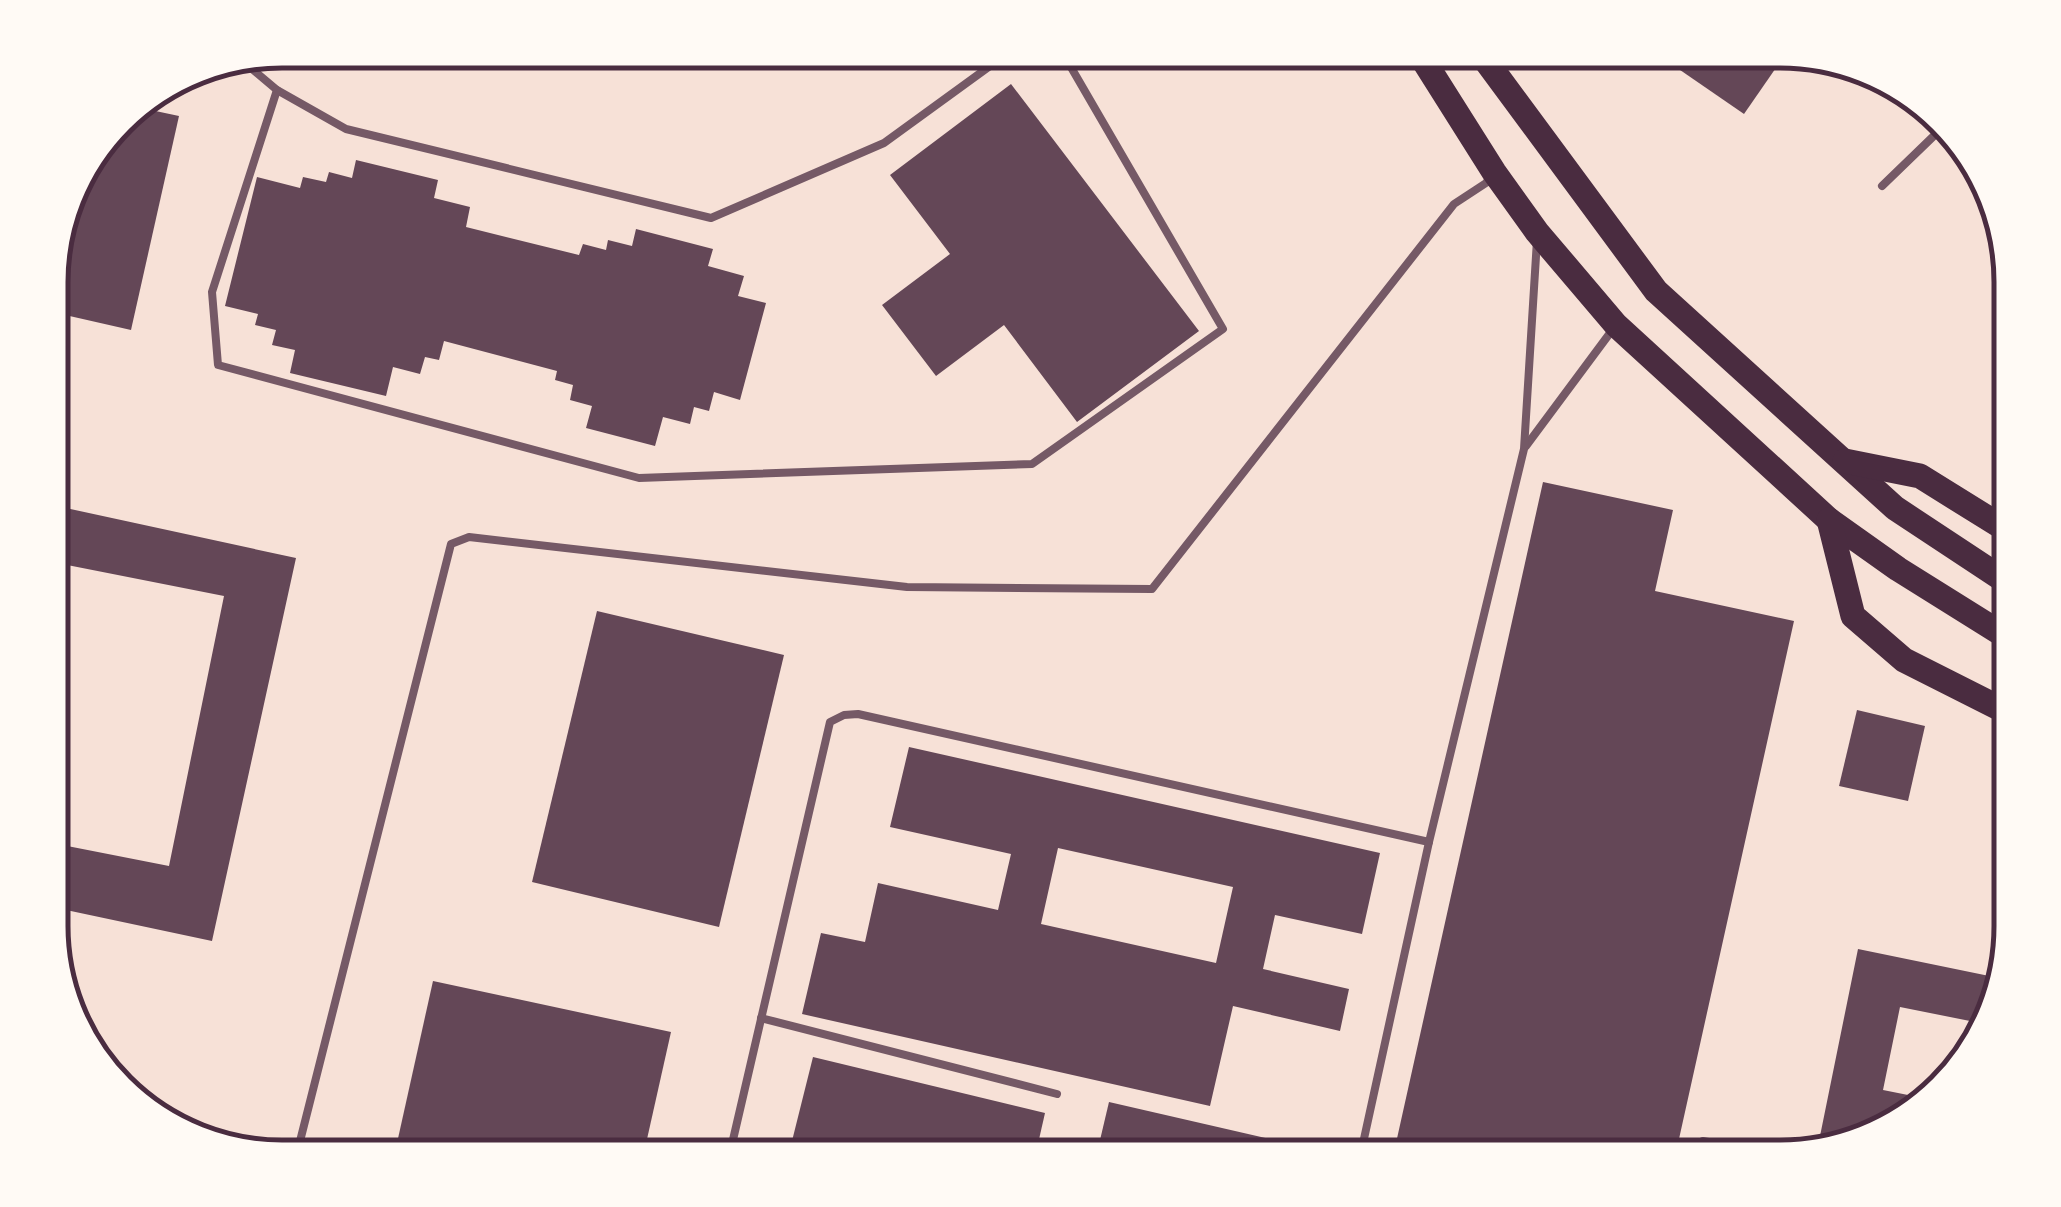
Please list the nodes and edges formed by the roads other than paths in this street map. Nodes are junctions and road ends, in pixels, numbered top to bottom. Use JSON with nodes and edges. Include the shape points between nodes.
{"nodes":[{"id":1,"x":987,"y":68,"type":"edge"},
{"id":2,"x":1071,"y":68,"type":"edge"},
{"id":3,"x":1428,"y":68,"type":"edge"},
{"id":4,"x":1491,"y":68,"type":"edge"},
{"id":5,"x":254,"y":70,"type":"edge"},
{"id":6,"x":276,"y":90,"type":"junction"},
{"id":7,"x":1935,"y":135,"type":"edge"},
{"id":8,"x":1494,"y":172,"type":"junction"},
{"id":9,"x":1882,"y":186,"type":"dead end"},
{"id":10,"x":1537,"y":232,"type":"junction"},
{"id":11,"x":1616,"y":325,"type":"junction"},
{"id":12,"x":1524,"y":450,"type":"junction"},
{"id":13,"x":1840,"y":460,"type":"junction"},
{"id":14,"x":1830,"y":520,"type":"junction"},
{"id":15,"x":1993,"y":521,"type":"edge"},
{"id":16,"x":1993,"y":573,"type":"edge"},
{"id":17,"x":1993,"y":628,"type":"edge"},
{"id":18,"x":1993,"y":705,"type":"edge"},
{"id":19,"x":1429,"y":842,"type":"junction"},
{"id":20,"x":761,"y":1018,"type":"junction"},
{"id":21,"x":1057,"y":1094,"type":"dead end"},
{"id":22,"x":1364,"y":1139,"type":"edge"},
{"id":23,"x":300,"y":1140,"type":"edge"},
{"id":24,"x":733,"y":1140,"type":"edge"}],
"edges":[{"from":1,"to":6,"type":"lane","via":[[884,143],[711,218],[346,129]]},
{"from":2,"to":6,"type":"lane","via":[[1223,329],[1032,464],[639,478],[218,365],[212,292]]},
{"from":3,"to":8,"type":"main road"},
{"from":4,"to":13,"type":"main road","via":[[1656,291]]},
{"from":5,"to":6,"type":"lane"},
{"from":7,"to":9,"type":"lane"},
{"from":8,"to":10,"type":"main road"},
{"from":8,"to":23,"type":"lane","via":[[1454,204],[1152,589],[907,586],[469,536],[452,544]]},
{"from":10,"to":11,"type":"main road"},
{"from":10,"to":12,"type":"lane"},
{"from":11,"to":12,"type":"lane"},
{"from":11,"to":14,"type":"main road"},
{"from":12,"to":19,"type":"lane"},
{"from":13,"to":15,"type":"main road","via":[[1920,476]]},
{"from":13,"to":16,"type":"main road","via":[[1895,508]]},
{"from":14,"to":17,"type":"main road"},
{"from":14,"to":18,"type":"main road","via":[[1852,616],[1904,660]]},
{"from":19,"to":20,"type":"lane","via":[[844,715],[830,722]]},
{"from":19,"to":22,"type":"lane"},
{"from":20,"to":21,"type":"lane"},
{"from":20,"to":24,"type":"lane"}]}
